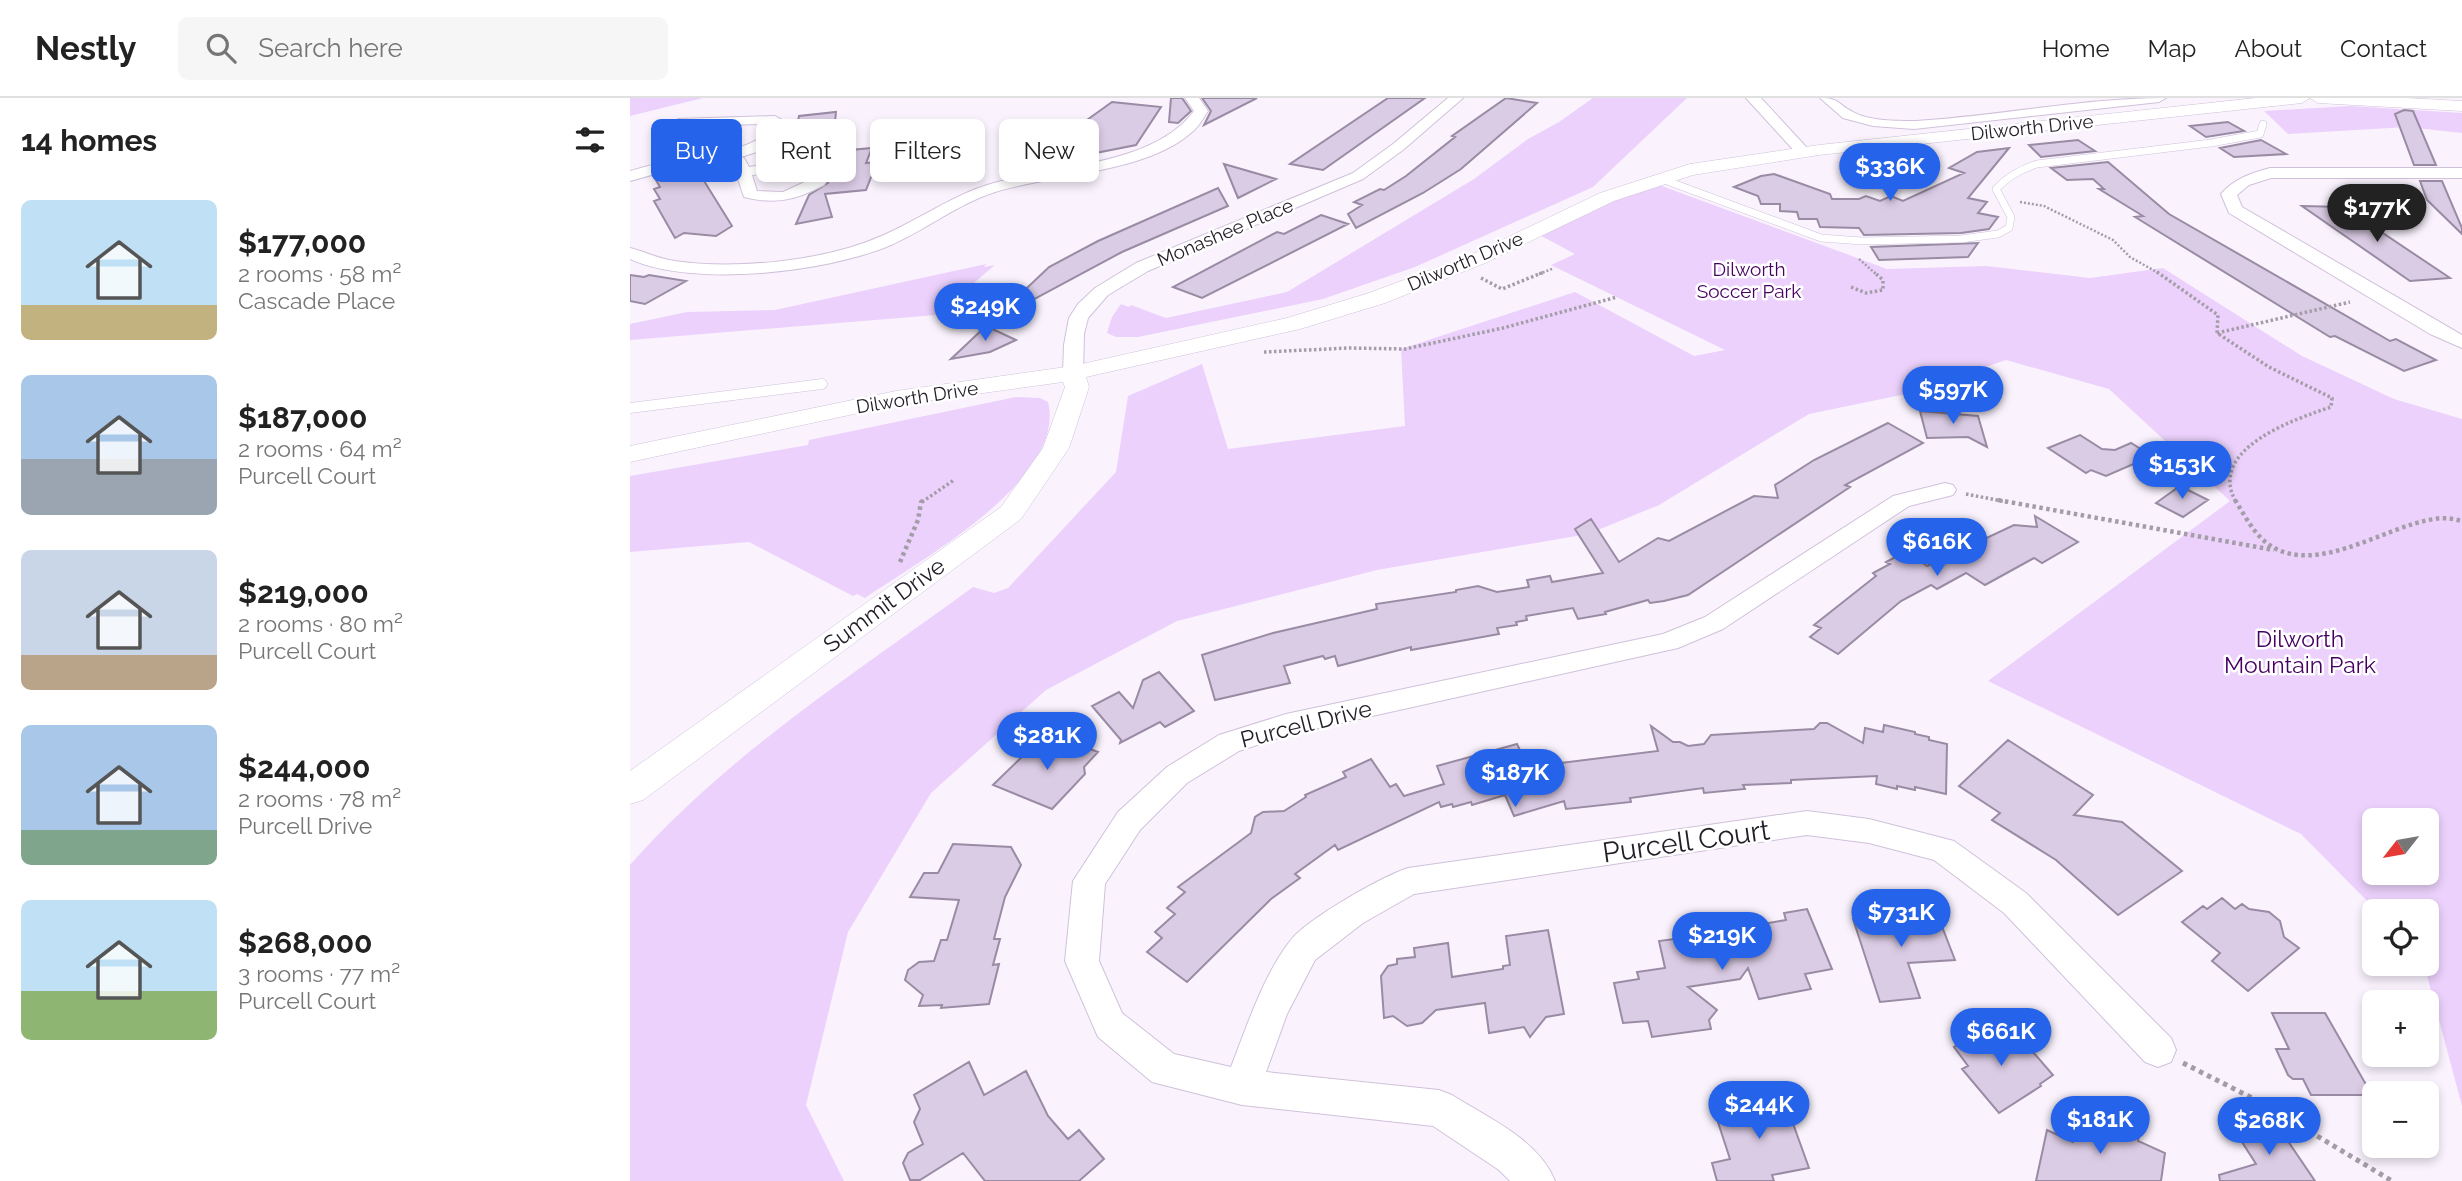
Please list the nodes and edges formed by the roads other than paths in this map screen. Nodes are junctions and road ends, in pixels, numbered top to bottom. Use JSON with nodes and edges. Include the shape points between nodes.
{"nodes":[{"id":1,"x":1192,"y":98,"type":"edge"},
{"id":2,"x":1456,"y":98,"type":"edge"},
{"id":3,"x":1753,"y":98,"type":"edge"},
{"id":4,"x":1826,"y":98,"type":"edge"},
{"id":5,"x":2159,"y":98,"type":"edge"},
{"id":6,"x":2302,"y":98,"type":"edge"},
{"id":7,"x":2318,"y":98,"type":"edge"},
{"id":8,"x":2462,"y":106,"type":"edge"},
{"id":9,"x":742,"y":121,"type":"edge"},
{"id":10,"x":2263,"y":124,"type":"dead end"},
{"id":11,"x":742,"y":152,"type":"edge"},
{"id":12,"x":1803,"y":152,"type":"junction"},
{"id":13,"x":651,"y":170,"type":"edge"},
{"id":14,"x":2462,"y":173,"type":"edge"},
{"id":15,"x":630,"y":176,"type":"edge"},
{"id":16,"x":1659,"y":178,"type":"junction"},
{"id":17,"x":630,"y":253,"type":"edge"},
{"id":18,"x":2462,"y":342,"type":"edge"},
{"id":19,"x":1073,"y":373,"type":"junction"},
{"id":20,"x":822,"y":384,"type":"dead end"},
{"id":21,"x":630,"y":408,"type":"edge"},
{"id":22,"x":630,"y":454,"type":"edge"},
{"id":23,"x":1945,"y":490,"type":"road end"},
{"id":24,"x":630,"y":790,"type":"edge"},
{"id":25,"x":2158,"y":1051,"type":"road end"},
{"id":26,"x":1242,"y":1087,"type":"junction"},
{"id":27,"x":1535,"y":1181,"type":"edge"}],
"edges":[{"from":1,"to":17,"type":"street","via":[[1201,111],[1197,124],[1181,137],[1113,161],[990,188],[872,247],[837,257],[724,269],[678,267]]},
{"from":2,"to":19,"type":"street","name":"Monashee Place","via":[[1358,176],[1142,267],[1110,286],[1084,308],[1075,327]]},
{"from":3,"to":12,"type":"street"},
{"from":4,"to":5,"type":"street","via":[[1848,115],[1914,125]]},
{"from":6,"to":12,"type":"street","name":"Dilworth Drive"},
{"from":7,"to":8,"type":"street"},
{"from":9,"to":11,"type":"street","via":[[775,120],[772,136]]},
{"from":10,"to":16,"type":"lane","via":[[2260,134],[2211,143],[2029,166],[1996,189],[2011,217],[2009,229],[1961,239],[1821,238]]},
{"from":12,"to":16,"type":"street","name":"Dilworth Drive"},
{"from":13,"to":15,"type":"street"},
{"from":14,"to":18,"type":"street","via":[[2270,173],[2243,182],[2229,194],[2235,209]]},
{"from":16,"to":19,"type":"street","name":"Dilworth Drive","via":[[1377,298],[1292,324]]},
{"from":19,"to":22,"type":"street","name":"Dilworth Drive","via":[[896,398]]},
{"from":19,"to":24,"type":"street","name":"Summit Drive","via":[[1077,387],[1056,448],[1011,513]]},
{"from":20,"to":21,"type":"lane"},
{"from":23,"to":26,"type":"street","name":"Purcell Drive","via":[[1901,501],[1714,623],[1669,642],[1286,725],[1229,743],[1178,775],[1129,821],[1088,881],[1082,961],[1110,1025],[1165,1070]]},
{"from":25,"to":26,"type":"street","name":"Purcell Court","via":[[2015,903],[1943,850],[1869,831],[1807,823],[1408,881],[1351,913],[1303,950],[1271,1009]]},
{"from":26,"to":27,"type":"street","name":"Purcell Drive","via":[[1440,1108],[1513,1156]]}]}
